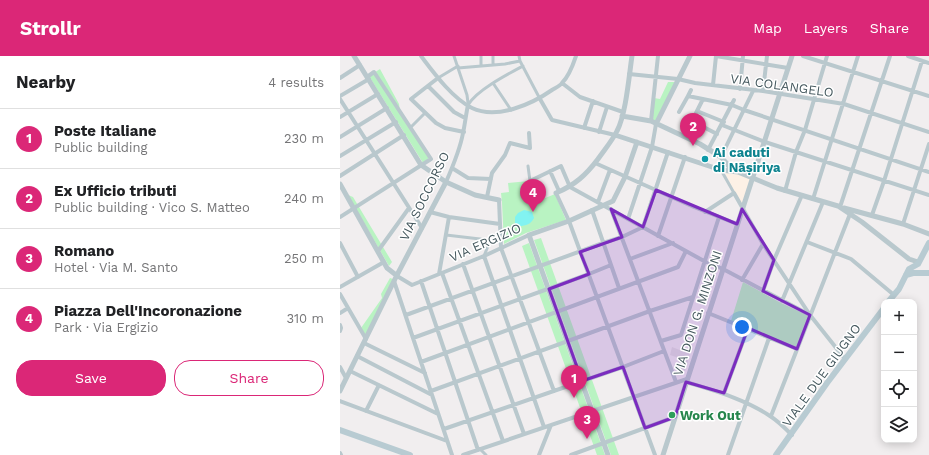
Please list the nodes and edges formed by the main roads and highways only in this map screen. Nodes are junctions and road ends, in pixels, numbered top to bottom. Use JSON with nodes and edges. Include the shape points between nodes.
{"nodes":[{"id":1,"x":929,"y":243,"type":"edge"},
{"id":2,"x":918,"y":263,"type":"junction"},
{"id":3,"x":926,"y":273,"type":"edge"},
{"id":4,"x":906,"y":275,"type":"junction"},
{"id":5,"x":891,"y":299,"type":"edge"},
{"id":6,"x":881,"y":312,"type":"edge"},
{"id":7,"x":340,"y":430,"type":"edge"},
{"id":8,"x":410,"y":455,"type":"edge"},
{"id":9,"x":776,"y":455,"type":"edge"}],
"edges":[{"from":1,"to":2,"type":"main road"},
{"from":2,"to":3,"type":"main road","via":[[919,268]]},
{"from":2,"to":4,"type":"main road","via":[[909,269]]},
{"from":3,"to":4,"type":"main road"},
{"from":4,"to":5,"type":"main road"},
{"from":6,"to":9,"type":"main road","name":"VIALE DUE GIUGNO"},
{"from":7,"to":8,"type":"main road"}]}
